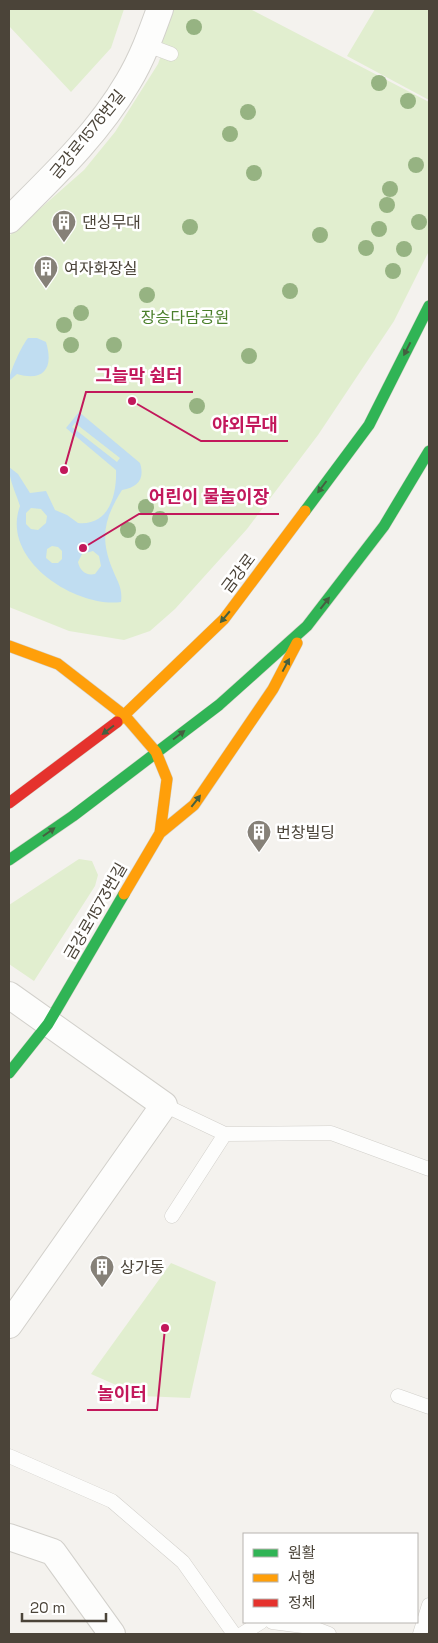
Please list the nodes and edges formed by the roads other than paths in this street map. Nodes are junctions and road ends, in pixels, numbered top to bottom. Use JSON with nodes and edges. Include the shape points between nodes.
{"nodes":[{"id":1,"x":160,"y":9,"type":"edge"},
{"id":2,"x":9,"y":220,"type":"edge"},
{"id":3,"x":429,"y":306,"type":"edge"},
{"id":4,"x":429,"y":451,"type":"edge"},
{"id":5,"x":307,"y":626,"type":"junction"},
{"id":6,"x":9,"y":646,"type":"edge"},
{"id":7,"x":125,"y":716,"type":"junction"},
{"id":8,"x":156,"y":752,"type":"junction"},
{"id":9,"x":9,"y":803,"type":"edge"},
{"id":10,"x":160,"y":832,"type":"junction"},
{"id":11,"x":9,"y":860,"type":"edge"},
{"id":12,"x":9,"y":995,"type":"edge"},
{"id":13,"x":48,"y":1024,"type":"junction"},
{"id":14,"x":9,"y":1073,"type":"edge"},
{"id":15,"x":164,"y":1105,"type":"junction"},
{"id":16,"x":225,"y":1134,"type":"junction"},
{"id":17,"x":429,"y":1169,"type":"edge"},
{"id":18,"x":172,"y":1216,"type":"dead end"},
{"id":19,"x":9,"y":1325,"type":"edge"},
{"id":20,"x":398,"y":1396,"type":"dead end"},
{"id":21,"x":429,"y":1406,"type":"edge"},
{"id":22,"x":9,"y":1456,"type":"edge"},
{"id":23,"x":9,"y":1537,"type":"edge"},
{"id":24,"x":429,"y":1605,"type":"edge"},
{"id":25,"x":259,"y":1623,"type":"edge"},
{"id":26,"x":280,"y":1623,"type":"edge"},
{"id":27,"x":112,"y":1634,"type":"edge"},
{"id":28,"x":234,"y":1634,"type":"edge"},
{"id":29,"x":242,"y":1634,"type":"edge"},
{"id":30,"x":329,"y":1634,"type":"edge"},
{"id":31,"x":420,"y":1634,"type":"edge"}],
"edges":[{"from":1,"to":2,"type":"street","name":"금강로1576번길","via":[[159,50],[128,82],[72,157]]},
{"from":3,"to":7,"type":"main road","name":"금강로","one_way":true,"via":[[369,425],[224,620]]},
{"from":5,"to":4,"type":"main road","one_way":true,"via":[[384,526]]},
{"from":8,"to":5,"type":"main road","one_way":true,"via":[[219,705]]},
{"from":10,"to":5,"type":"main road","one_way":true,"via":[[194,805],[273,689]]},
{"from":6,"to":7,"type":"main road","via":[[58,664]]},
{"from":7,"to":8,"type":"main road"},
{"from":7,"to":9,"type":"main road","name":"금강로","one_way":true},
{"from":8,"to":10,"type":"main road","name":"금강로1573번길","via":[[167,779]]},
{"from":11,"to":8,"type":"main road","one_way":true},
{"from":10,"to":13,"type":"main road","name":"금강로1573번길"},
{"from":12,"to":13,"type":"street"},
{"from":13,"to":14,"type":"main road","name":"금강로1573번길"},
{"from":13,"to":15,"type":"street"},
{"from":15,"to":16,"type":"lane"},
{"from":15,"to":19,"type":"street"},
{"from":16,"to":17,"type":"lane","via":[[330,1133]]},
{"from":16,"to":18,"type":"lane"},
{"from":20,"to":21,"type":"lane"},
{"from":22,"to":28,"type":"lane","via":[[112,1502],[183,1562]]},
{"from":23,"to":27,"type":"street","via":[[53,1552]]},
{"from":24,"to":31,"type":"lane"},
{"from":25,"to":29,"type":"lane"},
{"from":26,"to":30,"type":"lane","via":[[311,1627]]}]}
